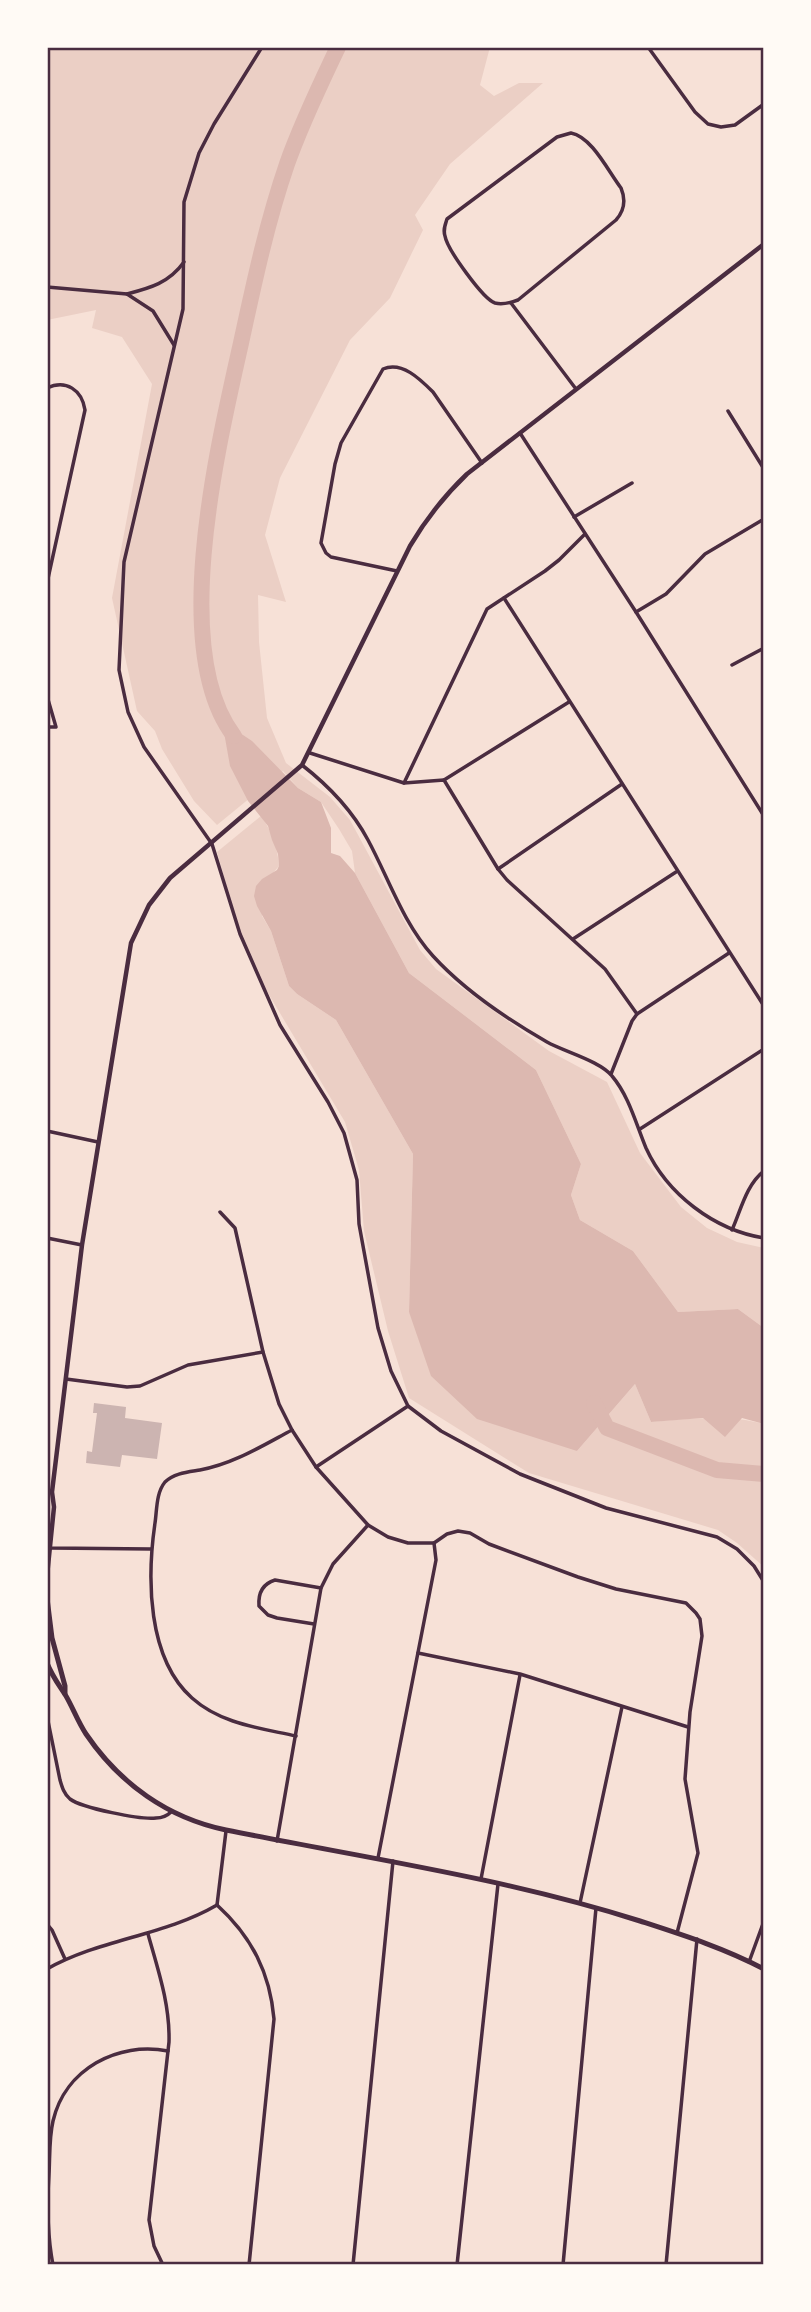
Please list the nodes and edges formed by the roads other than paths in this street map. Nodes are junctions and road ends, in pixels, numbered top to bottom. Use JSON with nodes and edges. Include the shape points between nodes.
{"nodes":[{"id":1,"x":262,"y":47,"type":"edge"},
{"id":2,"x":648,"y":47,"type":"edge"},
{"id":3,"x":764,"y":104,"type":"edge"},
{"id":4,"x":763,"y":244,"type":"edge"},
{"id":5,"x":184,"y":261,"type":"junction"},
{"id":6,"x":47,"y":287,"type":"edge"},
{"id":7,"x":127,"y":294,"type":"junction"},
{"id":8,"x":511,"y":303,"type":"junction"},
{"id":9,"x":174,"y":346,"type":"junction"},
{"id":10,"x":47,"y":388,"type":"edge"},
{"id":11,"x":576,"y":389,"type":"junction"},
{"id":12,"x":728,"y":411,"type":"dead end"},
{"id":13,"x":520,"y":433,"type":"junction"},
{"id":14,"x":482,"y":463,"type":"junction"},
{"id":15,"x":764,"y":469,"type":"edge"},
{"id":16,"x":632,"y":483,"type":"dead end"},
{"id":17,"x":575,"y":517,"type":"junction"},
{"id":18,"x":764,"y":519,"type":"edge"},
{"id":19,"x":585,"y":533,"type":"junction"},
{"id":20,"x":398,"y":571,"type":"junction"},
{"id":21,"x":47,"y":583,"type":"edge"},
{"id":22,"x":504,"y":598,"type":"junction"},
{"id":23,"x":636,"y":612,"type":"junction"},
{"id":24,"x":764,"y":648,"type":"edge"},
{"id":25,"x":732,"y":666,"type":"dead end"},
{"id":26,"x":47,"y":696,"type":"edge"},
{"id":27,"x":569,"y":702,"type":"junction"},
{"id":28,"x":47,"y":727,"type":"edge"},
{"id":29,"x":310,"y":753,"type":"junction"},
{"id":30,"x":302,"y":765,"type":"junction"},
{"id":31,"x":444,"y":780,"type":"junction"},
{"id":32,"x":404,"y":782,"type":"junction"},
{"id":33,"x":622,"y":784,"type":"junction"},
{"id":34,"x":764,"y":816,"type":"edge"},
{"id":35,"x":212,"y":844,"type":"junction"},
{"id":36,"x":498,"y":869,"type":"junction"},
{"id":37,"x":677,"y":872,"type":"junction"},
{"id":38,"x":573,"y":940,"type":"junction"},
{"id":39,"x":730,"y":953,"type":"junction"},
{"id":40,"x":764,"y":1006,"type":"edge"},
{"id":41,"x":637,"y":1014,"type":"junction"},
{"id":42,"x":764,"y":1049,"type":"edge"},
{"id":43,"x":611,"y":1074,"type":"junction"},
{"id":44,"x":640,"y":1129,"type":"junction"},
{"id":45,"x":47,"y":1131,"type":"edge"},
{"id":46,"x":98,"y":1142,"type":"junction"},
{"id":47,"x":764,"y":1171,"type":"edge"},
{"id":48,"x":220,"y":1212,"type":"dead end"},
{"id":49,"x":732,"y":1230,"type":"junction"},
{"id":50,"x":47,"y":1238,"type":"edge"},
{"id":51,"x":764,"y":1238,"type":"edge"},
{"id":52,"x":82,"y":1245,"type":"junction"},
{"id":53,"x":262,"y":1352,"type":"junction"},
{"id":54,"x":66,"y":1379,"type":"junction"},
{"id":55,"x":408,"y":1406,"type":"junction"},
{"id":56,"x":292,"y":1430,"type":"junction"},
{"id":57,"x":316,"y":1467,"type":"junction"},
{"id":58,"x":52,"y":1492,"type":"junction"},
{"id":59,"x":47,"y":1500,"type":"edge"},
{"id":60,"x":368,"y":1525,"type":"junction"},
{"id":61,"x":434,"y":1543,"type":"junction"},
{"id":62,"x":49,"y":1547,"type":"edge"},
{"id":63,"x":151,"y":1549,"type":"junction"},
{"id":64,"x":47,"y":1577,"type":"edge"},
{"id":65,"x":764,"y":1582,"type":"edge"},
{"id":66,"x":321,"y":1588,"type":"junction"},
{"id":67,"x":47,"y":1598,"type":"edge"},
{"id":68,"x":314,"y":1624,"type":"junction"},
{"id":69,"x":418,"y":1653,"type":"junction"},
{"id":70,"x":47,"y":1663,"type":"edge"},
{"id":71,"x":520,"y":1674,"type":"junction"},
{"id":72,"x":65,"y":1694,"type":"junction"},
{"id":73,"x":622,"y":1707,"type":"junction"},
{"id":74,"x":47,"y":1716,"type":"edge"},
{"id":75,"x":688,"y":1727,"type":"junction"},
{"id":76,"x":296,"y":1736,"type":"junction"},
{"id":77,"x":171,"y":1812,"type":"junction"},
{"id":78,"x":226,"y":1830,"type":"junction"},
{"id":79,"x":278,"y":1841,"type":"junction"},
{"id":80,"x":378,"y":1858,"type":"junction"},
{"id":81,"x":393,"y":1861,"type":"junction"},
{"id":82,"x":481,"y":1879,"type":"junction"},
{"id":83,"x":499,"y":1883,"type":"junction"},
{"id":84,"x":580,"y":1903,"type":"junction"},
{"id":85,"x":217,"y":1905,"type":"junction"},
{"id":86,"x":596,"y":1907,"type":"junction"},
{"id":87,"x":764,"y":1921,"type":"edge"},
{"id":88,"x":47,"y":1924,"type":"edge"},
{"id":89,"x":677,"y":1933,"type":"junction"},
{"id":90,"x":148,"y":1934,"type":"junction"},
{"id":91,"x":697,"y":1940,"type":"junction"},
{"id":92,"x":65,"y":1959,"type":"junction"},
{"id":93,"x":749,"y":1962,"type":"junction"},
{"id":94,"x":47,"y":1969,"type":"edge"},
{"id":95,"x":764,"y":1969,"type":"edge"},
{"id":96,"x":168,"y":2051,"type":"junction"},
{"id":97,"x":53,"y":2265,"type":"edge"},
{"id":98,"x":163,"y":2265,"type":"edge"},
{"id":99,"x":248,"y":2265,"type":"edge"},
{"id":100,"x":353,"y":2265,"type":"edge"},
{"id":101,"x":457,"y":2265,"type":"edge"},
{"id":102,"x":563,"y":2265,"type":"edge"},
{"id":103,"x":666,"y":2265,"type":"edge"}],
"edges":[{"from":1,"to":5,"type":"street","via":[[199,153],[184,202]]},
{"from":2,"to":3,"type":"street","via":[[708,124],[735,125]]},
{"from":4,"to":11,"type":"street"},
{"from":5,"to":7,"type":"street","via":[[168,280]]},
{"from":5,"to":9,"type":"street","via":[[183,310]]},
{"from":6,"to":7,"type":"street"},
{"from":7,"to":9,"type":"street","via":[[153,311]]},
{"from":8,"to":8,"type":"street","via":[[622,211],[621,188],[578,134],[556,137],[452,214],[444,226],[445,240],[482,293],[495,303]]},
{"from":8,"to":11,"type":"street"},
{"from":9,"to":35,"type":"street","via":[[124,562],[119,670],[128,712],[144,747]]},
{"from":10,"to":21,"type":"street","via":[[61,385],[75,390],[85,410]]},
{"from":11,"to":13,"type":"street"},
{"from":12,"to":15,"type":"street"},
{"from":13,"to":14,"type":"street"},
{"from":13,"to":17,"type":"street"},
{"from":14,"to":20,"type":"street","via":[[432,512]]},
{"from":14,"to":20,"type":"street","via":[[433,391],[400,367],[383,369],[341,443],[321,543],[331,557]]},
{"from":16,"to":17,"type":"street"},
{"from":17,"to":19,"type":"street"},
{"from":18,"to":23,"type":"street","via":[[705,554],[666,594]]},
{"from":19,"to":22,"type":"street","via":[[559,560]]},
{"from":19,"to":23,"type":"street"},
{"from":20,"to":29,"type":"street"},
{"from":22,"to":27,"type":"street"},
{"from":22,"to":32,"type":"street","via":[[481,619]]},
{"from":23,"to":34,"type":"street"},
{"from":24,"to":25,"type":"street"},
{"from":26,"to":28,"type":"street","via":[[56,727]]},
{"from":27,"to":31,"type":"street"},
{"from":27,"to":33,"type":"street"},
{"from":29,"to":30,"type":"street"},
{"from":29,"to":32,"type":"street"},
{"from":30,"to":35,"type":"street"},
{"from":30,"to":43,"type":"street","via":[[333,791],[355,818],[406,917],[433,956],[547,1042]]},
{"from":31,"to":32,"type":"street"},
{"from":31,"to":36,"type":"street"},
{"from":33,"to":36,"type":"street"},
{"from":33,"to":37,"type":"street"},
{"from":35,"to":46,"type":"street","via":[[158,892],[131,943]]},
{"from":35,"to":55,"type":"street","via":[[240,934],[280,1025],[344,1133],[357,1180],[359,1224],[378,1328]]},
{"from":36,"to":38,"type":"street"},
{"from":37,"to":38,"type":"street"},
{"from":37,"to":39,"type":"street"},
{"from":38,"to":41,"type":"street","via":[[612,977]]},
{"from":39,"to":40,"type":"street"},
{"from":39,"to":41,"type":"street"},
{"from":41,"to":43,"type":"street"},
{"from":42,"to":44,"type":"street"},
{"from":43,"to":44,"type":"street"},
{"from":44,"to":49,"type":"street","via":[[654,1161],[673,1187],[695,1208]]},
{"from":45,"to":46,"type":"street"},
{"from":46,"to":52,"type":"street"},
{"from":47,"to":49,"type":"street","via":[[750,1188]]},
{"from":48,"to":53,"type":"street","via":[[235,1228]]},
{"from":49,"to":51,"type":"street"},
{"from":50,"to":52,"type":"street"},
{"from":52,"to":54,"type":"street"},
{"from":53,"to":54,"type":"street","via":[[188,1365],[140,1387]]},
{"from":53,"to":56,"type":"street"},
{"from":54,"to":58,"type":"street"},
{"from":55,"to":57,"type":"street"},
{"from":55,"to":65,"type":"street","via":[[442,1431],[520,1474],[606,1507],[717,1537],[746,1557]]},
{"from":56,"to":57,"type":"street"},
{"from":56,"to":63,"type":"street","via":[[231,1462],[169,1479],[159,1496]]},
{"from":57,"to":60,"type":"street"},
{"from":58,"to":59,"type":"street"},
{"from":58,"to":62,"type":"street"},
{"from":60,"to":61,"type":"street","via":[[408,1543]]},
{"from":60,"to":66,"type":"street","via":[[333,1564]]},
{"from":61,"to":69,"type":"street","via":[[436,1560]]},
{"from":61,"to":75,"type":"street","via":[[447,1534],[470,1533],[578,1577],[686,1603],[700,1619],[702,1636]]},
{"from":62,"to":63,"type":"street"},
{"from":62,"to":64,"type":"street"},
{"from":63,"to":76,"type":"street","via":[[157,1628],[177,1682],[222,1718]]},
{"from":66,"to":68,"type":"street"},
{"from":66,"to":68,"type":"street","via":[[275,1580],[260,1593],[259,1606],[268,1615]]},
{"from":67,"to":72,"type":"main road"},
{"from":68,"to":76,"type":"street"},
{"from":69,"to":71,"type":"street"},
{"from":69,"to":80,"type":"street"},
{"from":70,"to":72,"type":"main road"},
{"from":71,"to":73,"type":"street"},
{"from":71,"to":82,"type":"street"},
{"from":72,"to":77,"type":"main road","via":[[86,1734],[109,1764]]},
{"from":73,"to":75,"type":"street"},
{"from":73,"to":84,"type":"street"},
{"from":74,"to":77,"type":"street","via":[[62,1789],[73,1801],[149,1818]]},
{"from":75,"to":89,"type":"street","via":[[685,1779],[698,1853]]},
{"from":76,"to":79,"type":"street"},
{"from":77,"to":78,"type":"main road"},
{"from":78,"to":79,"type":"main road"},
{"from":78,"to":85,"type":"street"},
{"from":79,"to":80,"type":"main road"},
{"from":80,"to":81,"type":"main road"},
{"from":81,"to":82,"type":"main road"},
{"from":81,"to":100,"type":"street"},
{"from":82,"to":83,"type":"main road"},
{"from":83,"to":84,"type":"main road"},
{"from":83,"to":101,"type":"street"},
{"from":84,"to":86,"type":"main road"},
{"from":85,"to":90,"type":"street"},
{"from":85,"to":99,"type":"street","via":[[258,1957],[270,1987],[274,2019]]},
{"from":86,"to":89,"type":"main road"},
{"from":86,"to":102,"type":"street"},
{"from":87,"to":93,"type":"street"},
{"from":88,"to":92,"type":"street"},
{"from":89,"to":91,"type":"main road"},
{"from":90,"to":92,"type":"street"},
{"from":90,"to":96,"type":"street","via":[[166,1996]]},
{"from":91,"to":93,"type":"main road"},
{"from":91,"to":103,"type":"street"},
{"from":92,"to":94,"type":"street"},
{"from":93,"to":95,"type":"main road"},
{"from":96,"to":97,"type":"street","via":[[129,2050],[100,2059],[77,2078],[59,2104],[53,2122],[47,2207]]},
{"from":96,"to":98,"type":"street","via":[[149,2220]]}]}
